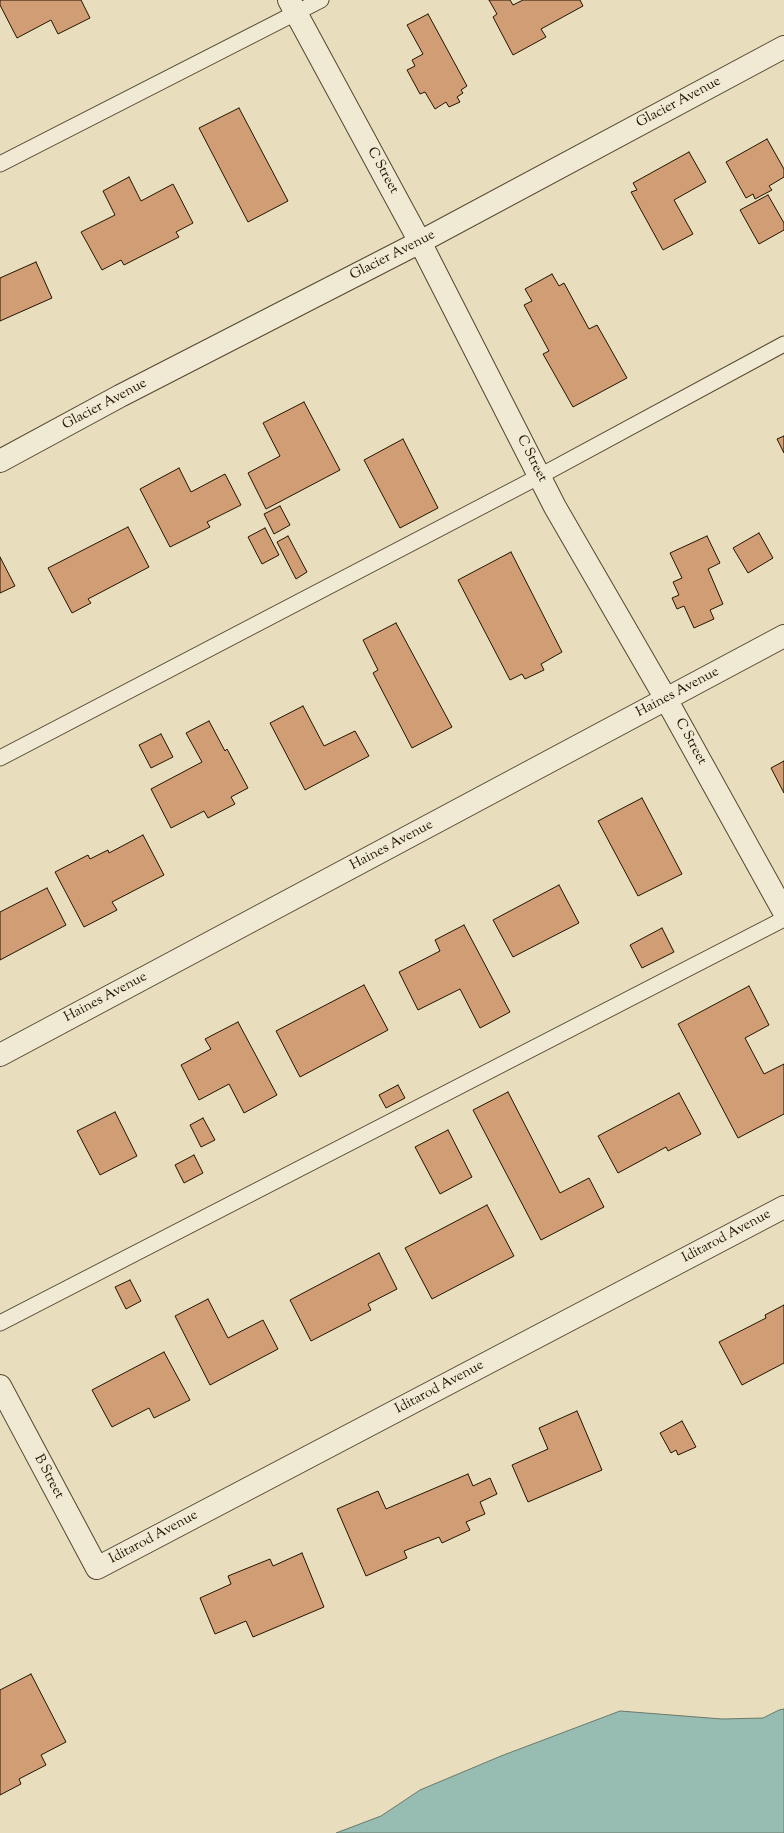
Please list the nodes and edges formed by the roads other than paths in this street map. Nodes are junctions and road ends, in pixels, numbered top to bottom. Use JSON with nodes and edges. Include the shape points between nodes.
{"nodes":[{"id":1,"x":321,"y":0,"type":"edge"},
{"id":2,"x":293,"y":7,"type":"edge"},
{"id":3,"x":784,"y":47,"type":"edge"},
{"id":4,"x":0,"y":164,"type":"edge"},
{"id":5,"x":420,"y":242,"type":"junction"},
{"id":6,"x":784,"y":344,"type":"edge"},
{"id":7,"x":0,"y":461,"type":"edge"},
{"id":8,"x":540,"y":476,"type":"junction"},
{"id":9,"x":784,"y":636,"type":"edge"},
{"id":10,"x":666,"y":699,"type":"junction"},
{"id":11,"x":0,"y":758,"type":"edge"},
{"id":12,"x":784,"y":912,"type":"edge"},
{"id":13,"x":784,"y":919,"type":"edge"},
{"id":14,"x":0,"y":1055,"type":"edge"},
{"id":15,"x":784,"y":1207,"type":"edge"},
{"id":16,"x":0,"y":1323,"type":"edge"},
{"id":17,"x":0,"y":1386,"type":"edge"},
{"id":18,"x":97,"y":1568,"type":"joint"}],
"edges":[{"from":1,"to":2,"type":"lane"},
{"from":2,"to":4,"type":"lane"},
{"from":2,"to":5,"type":"street","name":"C Street"},
{"from":3,"to":5,"type":"street","name":"Glacier Avenue"},
{"from":5,"to":7,"type":"street","name":"Glacier Avenue","via":[[120,396]]},
{"from":5,"to":8,"type":"street","name":"C Street"},
{"from":6,"to":8,"type":"lane"},
{"from":8,"to":10,"type":"street","name":"C Street","via":[[555,507]]},
{"from":8,"to":11,"type":"lane"},
{"from":9,"to":10,"type":"street","name":"Haines Avenue"},
{"from":10,"to":12,"type":"street","name":"C Street"},
{"from":10,"to":14,"type":"street","name":"Haines Avenue"},
{"from":13,"to":16,"type":"lane"},
{"from":15,"to":18,"type":"street","name":"Iditarod Avenue"},
{"from":17,"to":18,"type":"street","name":"B Street"}]}
